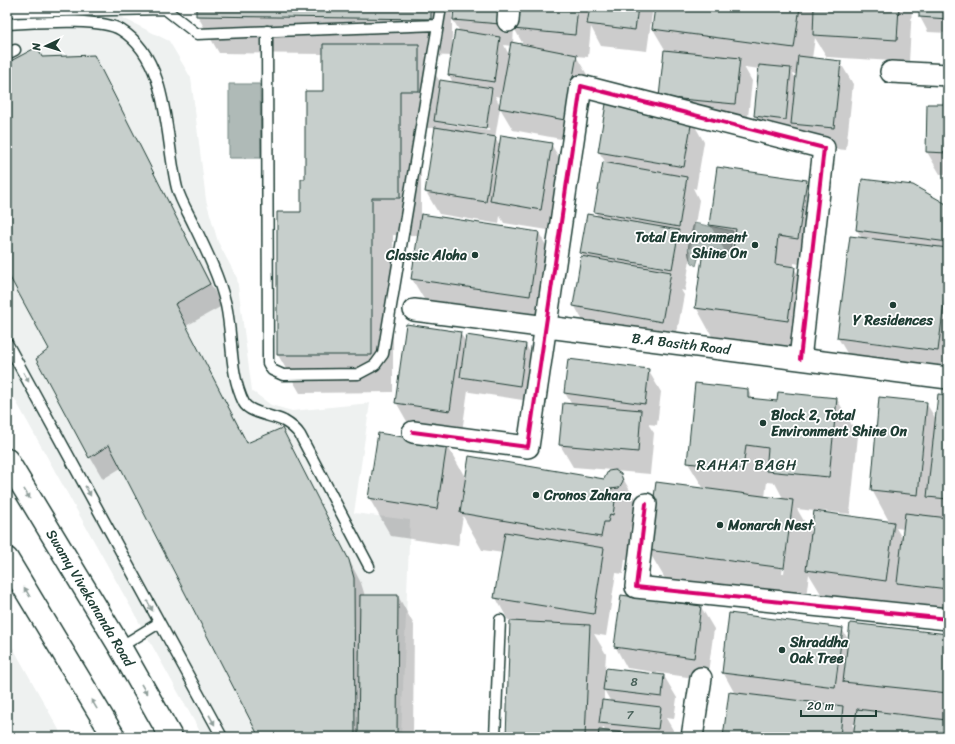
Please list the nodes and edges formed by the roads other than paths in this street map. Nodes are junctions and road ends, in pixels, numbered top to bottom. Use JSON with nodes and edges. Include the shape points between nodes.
{"nodes":[{"id":1,"x":441,"y":7,"type":"edge"},
{"id":2,"x":165,"y":8,"type":"edge"},
{"id":3,"x":7,"y":12,"type":"edge"},
{"id":4,"x":7,"y":24,"type":"edge"},
{"id":5,"x":438,"y":25,"type":"junction"},
{"id":6,"x":267,"y":31,"type":"junction"},
{"id":7,"x":892,"y":72,"type":"dead end"},
{"id":8,"x":948,"y":74,"type":"edge"},
{"id":9,"x":414,"y":310,"type":"dead end"},
{"id":10,"x":546,"y":326,"type":"junction"},
{"id":11,"x":7,"y":343,"type":"edge"},
{"id":12,"x":800,"y":359,"type":"junction"},
{"id":13,"x":948,"y":378,"type":"edge"},
{"id":14,"x":413,"y":432,"type":"dead end"},
{"id":15,"x":7,"y":460,"type":"edge"},
{"id":16,"x":646,"y":504,"type":"dead end"},
{"id":17,"x":8,"y":561,"type":"edge"},
{"id":18,"x":369,"y":566,"type":"dead end"},
{"id":19,"x":948,"y":619,"type":"edge"},
{"id":20,"x":500,"y":620,"type":"dead end"},
{"id":21,"x":159,"y":623,"type":"junction"},
{"id":22,"x":120,"y":647,"type":"junction"},
{"id":23,"x":701,"y":678,"type":"dead end"},
{"id":24,"x":114,"y":737,"type":"edge"},
{"id":25,"x":171,"y":737,"type":"edge"},
{"id":26,"x":222,"y":737,"type":"edge"},
{"id":27,"x":495,"y":737,"type":"edge"},
{"id":28,"x":692,"y":737,"type":"edge"}],
"edges":[{"from":1,"to":5,"type":"lane"},
{"from":2,"to":3,"type":"lane"},
{"from":2,"to":6,"type":"lane","via":[[198,34]]},
{"from":4,"to":18,"type":"lane","via":[[54,21],[110,25],[121,29],[129,36],[147,59],[164,103],[177,189],[209,258],[226,305],[236,384],[244,403],[251,410],[294,427]]},
{"from":5,"to":6,"type":"lane"},
{"from":5,"to":6,"type":"lane","via":[[383,354],[375,365],[358,374],[283,375],[272,370],[268,363]]},
{"from":7,"to":8,"type":"street"},
{"from":9,"to":10,"type":"street","name":"B.A Basith Road"},
{"from":10,"to":12,"type":"street","name":"B.A Basith Road"},
{"from":10,"to":12,"type":"street","via":[[581,86],[824,148]]},
{"from":10,"to":14,"type":"street","via":[[528,447]]},
{"from":11,"to":21,"type":"lane","one_way":true},
{"from":12,"to":13,"type":"street","name":"B.A Basith Road"},
{"from":15,"to":22,"type":"main road","name":"Swamy Vivekananda Road","one_way":true},
{"from":16,"to":19,"type":"street","via":[[636,586]]},
{"from":24,"to":17,"type":"main road","one_way":true},
{"from":20,"to":27,"type":"lane"},
{"from":21,"to":22,"type":"lane"},
{"from":21,"to":26,"type":"lane","one_way":true},
{"from":22,"to":25,"type":"main road","name":"Swamy Vivekananda Road","one_way":true},
{"from":23,"to":28,"type":"street"}]}
